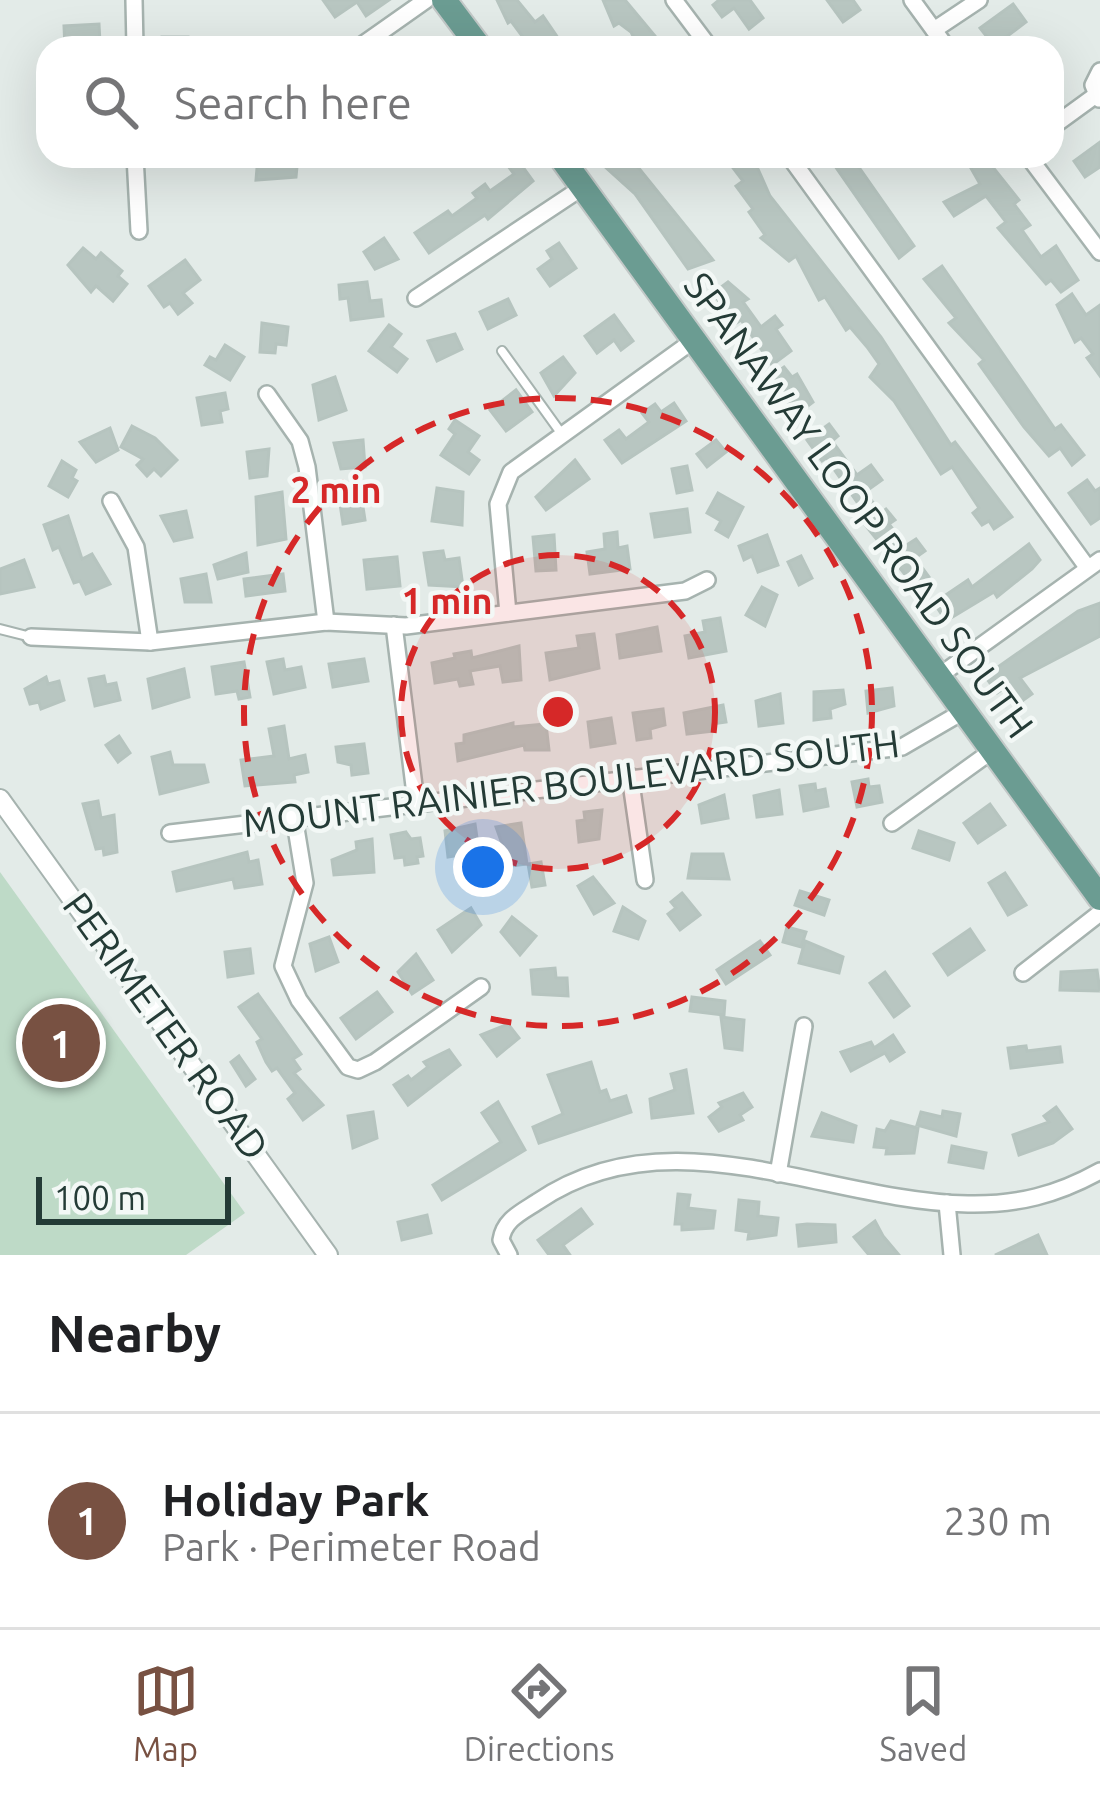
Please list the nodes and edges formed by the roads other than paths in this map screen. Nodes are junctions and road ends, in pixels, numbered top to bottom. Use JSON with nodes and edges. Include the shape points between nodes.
{"nodes":[{"id":1,"x":134,"y":0,"type":"edge"},
{"id":2,"x":426,"y":0,"type":"edge"},
{"id":3,"x":445,"y":0,"type":"edge"},
{"id":4,"x":674,"y":0,"type":"edge"},
{"id":5,"x":913,"y":0,"type":"edge"},
{"id":6,"x":979,"y":0,"type":"edge"},
{"id":7,"x":934,"y":30,"type":"junction"},
{"id":8,"x":135,"y":36,"type":"edge"},
{"id":9,"x":375,"y":36,"type":"edge"},
{"id":10,"x":471,"y":36,"type":"edge"},
{"id":11,"x":701,"y":36,"type":"edge"},
{"id":12,"x":938,"y":36,"type":"edge"},
{"id":13,"x":1100,"y":70,"type":"edge"},
{"id":14,"x":1098,"y":98,"type":"edge"},
{"id":15,"x":1064,"y":119,"type":"edge"},
{"id":16,"x":136,"y":168,"type":"edge"},
{"id":17,"x":569,"y":168,"type":"edge"},
{"id":18,"x":797,"y":168,"type":"edge"},
{"id":19,"x":1037,"y":168,"type":"edge"},
{"id":20,"x":583,"y":187,"type":"junction"},
{"id":21,"x":139,"y":231,"type":"dead end"},
{"id":22,"x":1100,"y":252,"type":"edge"},
{"id":23,"x":416,"y":298,"type":"dead end"},
{"id":24,"x":694,"y":340,"type":"junction"},
{"id":25,"x":502,"y":351,"type":"dead end"},
{"id":26,"x":267,"y":394,"type":"dead end"},
{"id":27,"x":561,"y":433,"type":"junction"},
{"id":28,"x":111,"y":501,"type":"dead end"},
{"id":29,"x":1094,"y":563,"type":"edge"},
{"id":30,"x":707,"y":580,"type":"dead end"},
{"id":31,"x":508,"y":613,"type":"junction"},
{"id":32,"x":326,"y":622,"type":"junction"},
{"id":33,"x":394,"y":625,"type":"junction"},
{"id":34,"x":0,"y":629,"type":"edge"},
{"id":35,"x":32,"y":637,"type":"joint"},
{"id":36,"x":151,"y":643,"type":"junction"},
{"id":37,"x":939,"y":676,"type":"junction"},
{"id":38,"x":964,"y":711,"type":"junction"},
{"id":39,"x":993,"y":751,"type":"junction"},
{"id":40,"x":630,"y":776,"type":"junction"},
{"id":41,"x":0,"y":799,"type":"edge"},
{"id":42,"x":416,"y":802,"type":"junction"},
{"id":43,"x":294,"y":816,"type":"junction"},
{"id":44,"x":892,"y":823,"type":"dead end"},
{"id":45,"x":170,"y":832,"type":"dead end"},
{"id":46,"x":645,"y":880,"type":"dead end"},
{"id":47,"x":1100,"y":898,"type":"edge"},
{"id":48,"x":1100,"y":913,"type":"edge"},
{"id":49,"x":1023,"y":974,"type":"dead end"},
{"id":50,"x":481,"y":987,"type":"dead end"},
{"id":51,"x":804,"y":1026,"type":"dead end"},
{"id":52,"x":1100,"y":1172,"type":"edge"},
{"id":53,"x":778,"y":1174,"type":"junction"},
{"id":54,"x":947,"y":1203,"type":"junction"},
{"id":55,"x":328,"y":1255,"type":"edge"},
{"id":56,"x":509,"y":1255,"type":"edge"},
{"id":57,"x":952,"y":1255,"type":"edge"}],
"edges":[{"from":1,"to":8,"type":"street"},
{"from":2,"to":9,"type":"street"},
{"from":3,"to":10,"type":"main road"},
{"from":4,"to":11,"type":"street"},
{"from":5,"to":7,"type":"street"},
{"from":6,"to":7,"type":"street"},
{"from":7,"to":12,"type":"street"},
{"from":13,"to":14,"type":"street"},
{"from":14,"to":15,"type":"street"},
{"from":16,"to":21,"type":"street"},
{"from":17,"to":20,"type":"main road","name":"SPANAWAY LOOP ROAD SOUTH"},
{"from":18,"to":29,"type":"street"},
{"from":19,"to":22,"type":"street"},
{"from":20,"to":23,"type":"street"},
{"from":20,"to":24,"type":"main road","name":"SPANAWAY LOOP ROAD SOUTH"},
{"from":24,"to":27,"type":"street"},
{"from":24,"to":37,"type":"main road","name":"SPANAWAY LOOP ROAD SOUTH"},
{"from":25,"to":27,"type":"lane"},
{"from":26,"to":32,"type":"street","via":[[300,441],[307,467]]},
{"from":27,"to":31,"type":"street","via":[[517,465],[500,493]]},
{"from":28,"to":36,"type":"street","via":[[136,547]]},
{"from":29,"to":37,"type":"street"},
{"from":30,"to":31,"type":"street","via":[[685,592]]},
{"from":31,"to":33,"type":"street"},
{"from":32,"to":33,"type":"street"},
{"from":32,"to":36,"type":"street"},
{"from":33,"to":42,"type":"street"},
{"from":34,"to":35,"type":"lane"},
{"from":35,"to":36,"type":"street"},
{"from":37,"to":38,"type":"main road","name":"SPANAWAY LOOP ROAD SOUTH"},
{"from":38,"to":39,"type":"main road","name":"SPANAWAY LOOP ROAD SOUTH"},
{"from":38,"to":40,"type":"street","name":"MOUNT RAINIER BOULEVARD SOUTH","via":[[902,747]]},
{"from":39,"to":44,"type":"street"},
{"from":39,"to":47,"type":"main road","name":"SPANAWAY LOOP ROAD SOUTH"},
{"from":40,"to":42,"type":"street","name":"MOUNT RAINIER BOULEVARD SOUTH"},
{"from":40,"to":46,"type":"street"},
{"from":41,"to":55,"type":"street","name":"PERIMETER ROAD"},
{"from":42,"to":43,"type":"street","name":"MOUNT RAINIER BOULEVARD SOUTH"},
{"from":43,"to":45,"type":"street","name":"MOUNT RAINIER BOULEVARD SOUTH"},
{"from":43,"to":50,"type":"street","via":[[305,884],[285,942],[285,977],[344,1063],[358,1070]]},
{"from":48,"to":49,"type":"street"},
{"from":51,"to":53,"type":"street"},
{"from":52,"to":54,"type":"street","via":[[1021,1202]]},
{"from":53,"to":54,"type":"street"},
{"from":53,"to":56,"type":"street","via":[[677,1159],[619,1165],[552,1191],[503,1228]]},
{"from":54,"to":57,"type":"street"}]}
